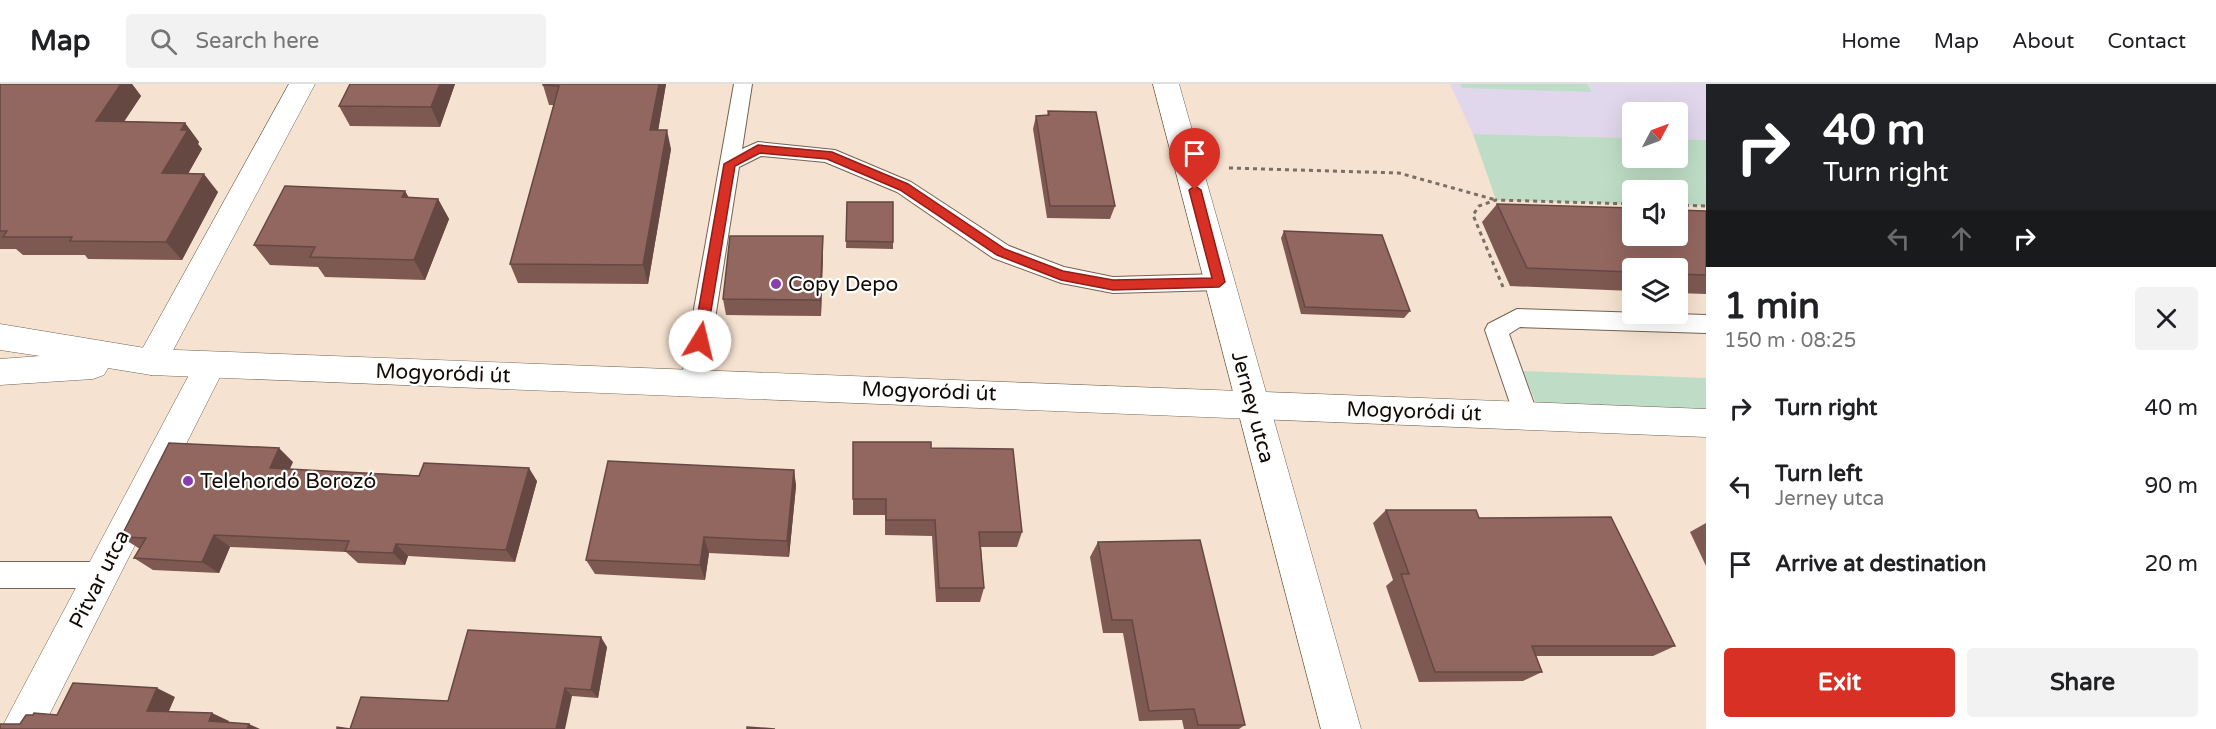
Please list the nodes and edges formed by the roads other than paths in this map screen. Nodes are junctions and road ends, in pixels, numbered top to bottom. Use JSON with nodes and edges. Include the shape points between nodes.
{"nodes":[{"id":1,"x":302,"y":84,"type":"edge"},
{"id":2,"x":743,"y":84,"type":"edge"},
{"id":3,"x":1166,"y":84,"type":"edge"},
{"id":4,"x":730,"y":164,"type":"junction"},
{"id":5,"x":1219,"y":282,"type":"junction"},
{"id":6,"x":1706,"y":324,"type":"edge"},
{"id":7,"x":0,"y":337,"type":"edge"},
{"id":8,"x":152,"y":362,"type":"junction"},
{"id":9,"x":210,"y":365,"type":"junction"},
{"id":10,"x":0,"y":372,"type":"edge"},
{"id":11,"x":693,"y":382,"type":"junction"},
{"id":12,"x":1252,"y":405,"type":"junction"},
{"id":13,"x":1526,"y":416,"type":"junction"},
{"id":14,"x":1706,"y":423,"type":"edge"},
{"id":15,"x":0,"y":574,"type":"edge"},
{"id":16,"x":101,"y":575,"type":"junction"},
{"id":17,"x":21,"y":729,"type":"edge"},
{"id":18,"x":1341,"y":729,"type":"edge"}],
"edges":[{"from":1,"to":8,"type":"street"},
{"from":2,"to":4,"type":"lane"},
{"from":3,"to":5,"type":"street","name":"Jerney utca"},
{"from":4,"to":5,"type":"lane","via":[[758,149],[828,155],[904,187],[1001,252],[1061,275],[1113,285]]},
{"from":4,"to":11,"type":"lane"},
{"from":5,"to":12,"type":"street","name":"Jerney utca"},
{"from":6,"to":13,"type":"lane","via":[[1517,318],[1496,330]]},
{"from":7,"to":8,"type":"street","name":"Mogyoródi út"},
{"from":8,"to":9,"type":"street","name":"Mogyoródi út"},
{"from":8,"to":10,"type":"street","name":"Mogyoródi út"},
{"from":9,"to":11,"type":"street","name":"Mogyoródi út"},
{"from":9,"to":16,"type":"street","name":"Pitvar utca"},
{"from":11,"to":12,"type":"street","name":"Mogyoródi út"},
{"from":12,"to":13,"type":"street","name":"Mogyoródi út"},
{"from":12,"to":18,"type":"street","name":"Jerney utca"},
{"from":13,"to":14,"type":"street","name":"Mogyoródi út"},
{"from":15,"to":16,"type":"lane"},
{"from":16,"to":17,"type":"street","name":"Pitvar utca"}]}
